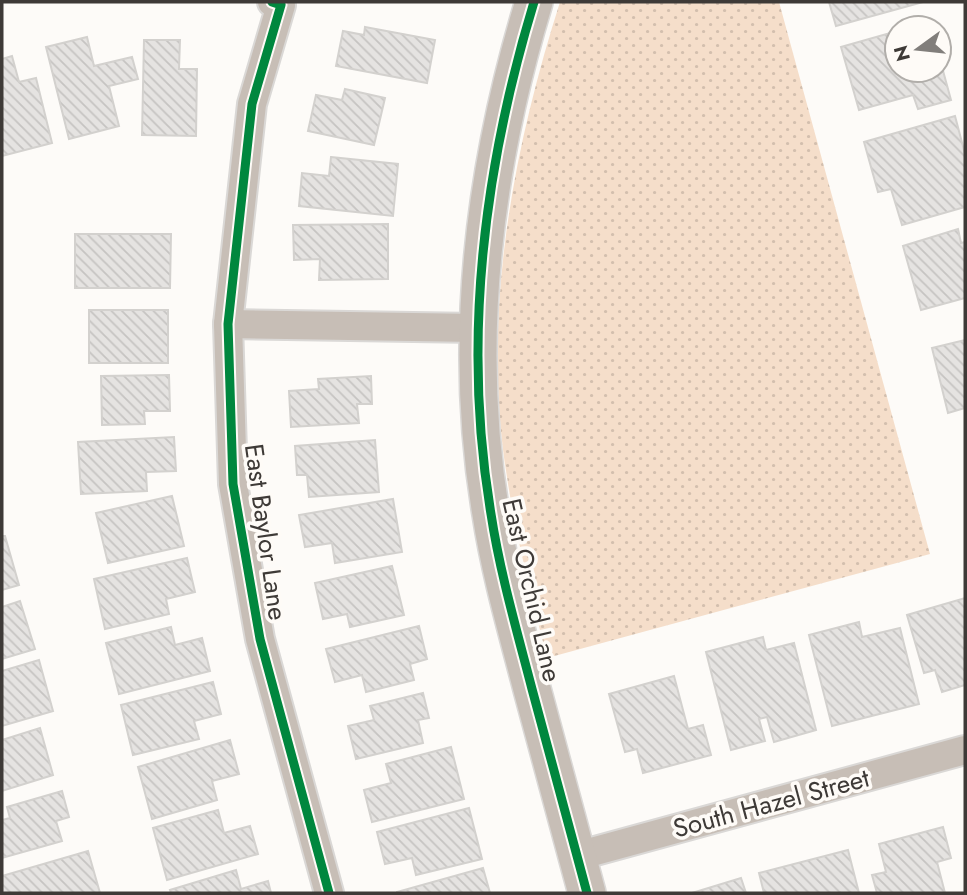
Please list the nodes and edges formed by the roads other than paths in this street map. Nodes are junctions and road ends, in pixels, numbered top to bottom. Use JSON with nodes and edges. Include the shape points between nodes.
{"nodes":[{"id":1,"x":534,"y":2,"type":"edge"},
{"id":2,"x":277,"y":3,"type":"edge"},
{"id":3,"x":228,"y":324,"type":"junction"},
{"id":4,"x":477,"y":328,"type":"junction"},
{"id":5,"x":965,"y":750,"type":"edge"},
{"id":6,"x":577,"y":856,"type":"junction"},
{"id":7,"x":328,"y":893,"type":"edge"},
{"id":8,"x":587,"y":893,"type":"edge"}],
"edges":[{"from":1,"to":4,"type":"street","name":"East Orchid Lane","via":[[499,140],[485,225]]},
{"from":2,"to":3,"type":"street","name":"East Baylor Lane","via":[[252,104]]},
{"from":3,"to":4,"type":"street"},
{"from":3,"to":7,"type":"street","name":"East Baylor Lane","via":[[233,484],[260,639]]},
{"from":4,"to":6,"type":"street","name":"East Orchid Lane","via":[[482,437],[501,570]]},
{"from":5,"to":6,"type":"street","name":"South Hazel Street"},
{"from":6,"to":8,"type":"street","name":"East Orchid Lane"}]}
